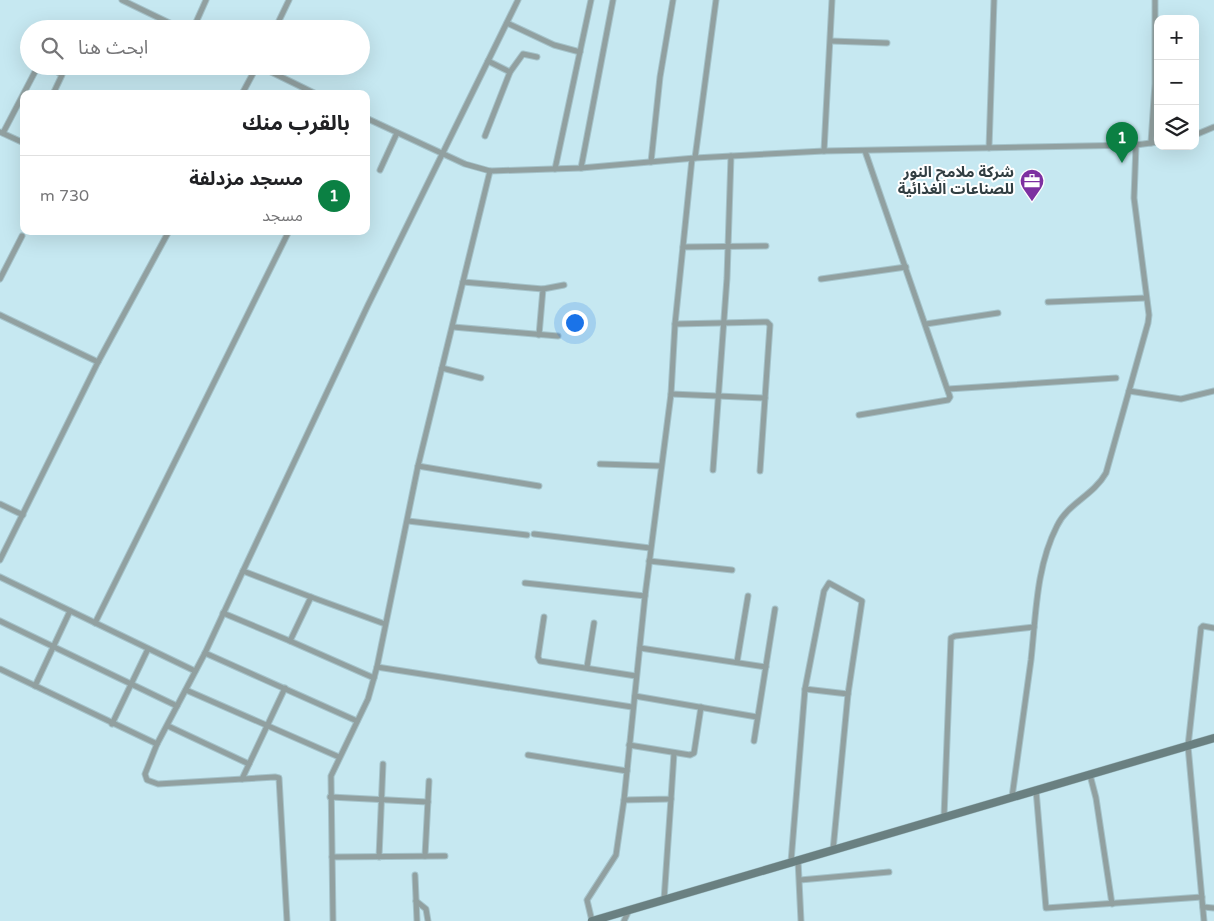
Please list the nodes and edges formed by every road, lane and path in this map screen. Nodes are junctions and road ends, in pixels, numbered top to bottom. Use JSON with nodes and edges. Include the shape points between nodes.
{"nodes":[{"id":1,"x":122,"y":0,"type":"edge"},
{"id":2,"x":206,"y":0,"type":"edge"},
{"id":3,"x":289,"y":0,"type":"edge"},
{"id":4,"x":518,"y":0,"type":"edge"},
{"id":5,"x":590,"y":0,"type":"edge"},
{"id":6,"x":613,"y":0,"type":"edge"},
{"id":7,"x":673,"y":0,"type":"edge"},
{"id":8,"x":716,"y":0,"type":"edge"},
{"id":9,"x":832,"y":0,"type":"edge"},
{"id":10,"x":994,"y":0,"type":"edge"},
{"id":11,"x":1155,"y":0,"type":"edge"},
{"id":12,"x":163,"y":20,"type":"edge"},
{"id":13,"x":197,"y":20,"type":"edge"},
{"id":14,"x":279,"y":20,"type":"edge"},
{"id":15,"x":507,"y":23,"type":"junction"},
{"id":16,"x":830,"y":41,"type":"junction"},
{"id":17,"x":887,"y":43,"type":"dead end"},
{"id":18,"x":580,"y":52,"type":"junction"},
{"id":19,"x":537,"y":57,"type":"dead end"},
{"id":20,"x":488,"y":61,"type":"junction"},
{"id":21,"x":510,"y":72,"type":"junction"},
{"id":22,"x":33,"y":75,"type":"edge"},
{"id":23,"x":62,"y":75,"type":"edge"},
{"id":24,"x":253,"y":75,"type":"edge"},
{"id":25,"x":277,"y":75,"type":"edge"},
{"id":26,"x":25,"y":90,"type":"edge"},
{"id":27,"x":55,"y":90,"type":"edge"},
{"id":28,"x":244,"y":90,"type":"edge"},
{"id":29,"x":308,"y":90,"type":"edge"},
{"id":30,"x":20,"y":98,"type":"edge"},
{"id":31,"x":370,"y":120,"type":"edge"},
{"id":32,"x":1214,"y":128,"type":"edge"},
{"id":33,"x":1,"y":132,"type":"edge"},
{"id":34,"x":397,"y":133,"type":"junction"},
{"id":35,"x":1199,"y":134,"type":"edge"},
{"id":36,"x":485,"y":136,"type":"dead end"},
{"id":37,"x":20,"y":141,"type":"edge"},
{"id":38,"x":1151,"y":143,"type":"junction"},
{"id":39,"x":1154,"y":143,"type":"edge"},
{"id":40,"x":1136,"y":145,"type":"junction"},
{"id":41,"x":989,"y":148,"type":"junction"},
{"id":42,"x":824,"y":151,"type":"junction"},
{"id":43,"x":865,"y":152,"type":"junction"},
{"id":44,"x":443,"y":153,"type":"junction"},
{"id":45,"x":731,"y":156,"type":"junction"},
{"id":46,"x":694,"y":158,"type":"junction"},
{"id":47,"x":651,"y":162,"type":"junction"},
{"id":48,"x":581,"y":168,"type":"junction"},
{"id":49,"x":555,"y":169,"type":"junction"},
{"id":50,"x":380,"y":170,"type":"dead end"},
{"id":51,"x":490,"y":171,"type":"junction"},
{"id":52,"x":167,"y":235,"type":"edge"},
{"id":53,"x":286,"y":235,"type":"edge"},
{"id":54,"x":22,"y":236,"type":"dead end"},
{"id":55,"x":766,"y":246,"type":"dead end"},
{"id":56,"x":683,"y":247,"type":"junction"},
{"id":57,"x":728,"y":247,"type":"junction"},
{"id":58,"x":906,"y":267,"type":"junction"},
{"id":59,"x":0,"y":279,"type":"edge"},
{"id":60,"x":821,"y":279,"type":"dead end"},
{"id":61,"x":463,"y":282,"type":"junction"},
{"id":62,"x":564,"y":285,"type":"dead end"},
{"id":63,"x":543,"y":289,"type":"junction"},
{"id":64,"x":1146,"y":298,"type":"junction"},
{"id":65,"x":1048,"y":302,"type":"dead end"},
{"id":66,"x":998,"y":313,"type":"dead end"},
{"id":67,"x":0,"y":315,"type":"edge"},
{"id":68,"x":723,"y":322,"type":"junction"},
{"id":69,"x":675,"y":324,"type":"junction"},
{"id":70,"x":926,"y":324,"type":"junction"},
{"id":71,"x":453,"y":327,"type":"junction"},
{"id":72,"x":538,"y":335,"type":"junction"},
{"id":73,"x":558,"y":336,"type":"dead end"},
{"id":74,"x":98,"y":362,"type":"junction"},
{"id":75,"x":442,"y":368,"type":"junction"},
{"id":76,"x":482,"y":378,"type":"dead end"},
{"id":77,"x":1116,"y":378,"type":"dead end"},
{"id":78,"x":948,"y":389,"type":"junction"},
{"id":79,"x":1129,"y":391,"type":"junction"},
{"id":80,"x":1214,"y":391,"type":"edge"},
{"id":81,"x":671,"y":394,"type":"junction"},
{"id":82,"x":718,"y":396,"type":"junction"},
{"id":83,"x":765,"y":398,"type":"junction"},
{"id":84,"x":859,"y":415,"type":"dead end"},
{"id":85,"x":600,"y":464,"type":"dead end"},
{"id":86,"x":418,"y":466,"type":"junction"},
{"id":87,"x":661,"y":466,"type":"junction"},
{"id":88,"x":712,"y":470,"type":"dead end"},
{"id":89,"x":760,"y":472,"type":"dead end"},
{"id":90,"x":539,"y":486,"type":"dead end"},
{"id":91,"x":0,"y":504,"type":"edge"},
{"id":92,"x":23,"y":515,"type":"junction"},
{"id":93,"x":408,"y":521,"type":"junction"},
{"id":94,"x":534,"y":534,"type":"dead end"},
{"id":95,"x":527,"y":535,"type":"dead end"},
{"id":96,"x":650,"y":548,"type":"junction"},
{"id":97,"x":0,"y":560,"type":"edge"},
{"id":98,"x":649,"y":561,"type":"junction"},
{"id":99,"x":732,"y":570,"type":"dead end"},
{"id":100,"x":243,"y":571,"type":"junction"},
{"id":101,"x":0,"y":577,"type":"edge"},
{"id":102,"x":525,"y":584,"type":"dead end"},
{"id":103,"x":645,"y":596,"type":"junction"},
{"id":104,"x":748,"y":596,"type":"dead end"},
{"id":105,"x":311,"y":597,"type":"junction"},
{"id":106,"x":775,"y":609,"type":"dead end"},
{"id":107,"x":70,"y":611,"type":"junction"},
{"id":108,"x":223,"y":614,"type":"junction"},
{"id":109,"x":544,"y":617,"type":"dead end"},
{"id":110,"x":0,"y":621,"type":"edge"},
{"id":111,"x":95,"y":623,"type":"junction"},
{"id":112,"x":594,"y":623,"type":"dead end"},
{"id":113,"x":385,"y":624,"type":"junction"},
{"id":114,"x":1034,"y":627,"type":"junction"},
{"id":115,"x":1214,"y":628,"type":"edge"},
{"id":116,"x":290,"y":641,"type":"junction"},
{"id":117,"x":53,"y":646,"type":"junction"},
{"id":118,"x":640,"y":648,"type":"junction"},
{"id":119,"x":148,"y":649,"type":"junction"},
{"id":120,"x":205,"y":652,"type":"junction"},
{"id":121,"x":737,"y":662,"type":"junction"},
{"id":122,"x":377,"y":667,"type":"junction"},
{"id":123,"x":587,"y":667,"type":"junction"},
{"id":124,"x":766,"y":667,"type":"junction"},
{"id":125,"x":0,"y":669,"type":"edge"},
{"id":126,"x":195,"y":671,"type":"junction"},
{"id":127,"x":636,"y":676,"type":"junction"},
{"id":128,"x":374,"y":678,"type":"junction"},
{"id":129,"x":132,"y":685,"type":"junction"},
{"id":130,"x":34,"y":686,"type":"junction"},
{"id":131,"x":285,"y":688,"type":"junction"},
{"id":132,"x":805,"y":689,"type":"junction"},
{"id":133,"x":186,"y":690,"type":"junction"},
{"id":134,"x":848,"y":694,"type":"junction"},
{"id":135,"x":635,"y":696,"type":"junction"},
{"id":136,"x":177,"y":706,"type":"junction"},
{"id":137,"x":701,"y":706,"type":"junction"},
{"id":138,"x":632,"y":708,"type":"junction"},
{"id":139,"x":757,"y":717,"type":"junction"},
{"id":140,"x":357,"y":721,"type":"junction"},
{"id":141,"x":112,"y":724,"type":"junction"},
{"id":142,"x":268,"y":725,"type":"junction"},
{"id":143,"x":168,"y":726,"type":"junction"},
{"id":144,"x":1214,"y":738,"type":"edge"},
{"id":145,"x":754,"y":740,"type":"dead end"},
{"id":146,"x":157,"y":744,"type":"junction"},
{"id":147,"x":629,"y":745,"type":"junction"},
{"id":148,"x":1188,"y":746,"type":"junction"},
{"id":149,"x":674,"y":753,"type":"junction"},
{"id":150,"x":528,"y":755,"type":"dead end"},
{"id":151,"x":339,"y":757,"type":"junction"},
{"id":152,"x":249,"y":764,"type":"junction"},
{"id":153,"x":383,"y":764,"type":"dead end"},
{"id":154,"x":627,"y":771,"type":"junction"},
{"id":155,"x":1090,"y":775,"type":"junction"},
{"id":156,"x":242,"y":779,"type":"junction"},
{"id":157,"x":429,"y":781,"type":"dead end"},
{"id":158,"x":1036,"y":790,"type":"junction"},
{"id":159,"x":330,"y":797,"type":"junction"},
{"id":160,"x":1012,"y":797,"type":"junction"},
{"id":161,"x":671,"y":798,"type":"junction"},
{"id":162,"x":380,"y":800,"type":"junction"},
{"id":163,"x":624,"y":800,"type":"junction"},
{"id":164,"x":428,"y":802,"type":"junction"},
{"id":165,"x":944,"y":817,"type":"junction"},
{"id":166,"x":834,"y":850,"type":"junction"},
{"id":167,"x":379,"y":856,"type":"junction"},
{"id":168,"x":425,"y":856,"type":"junction"},
{"id":169,"x":445,"y":856,"type":"dead end"},
{"id":170,"x":332,"y":857,"type":"junction"},
{"id":171,"x":795,"y":861,"type":"junction"},
{"id":172,"x":889,"y":872,"type":"dead end"},
{"id":173,"x":415,"y":875,"type":"dead end"},
{"id":174,"x":800,"y":880,"type":"junction"},
{"id":175,"x":1202,"y":898,"type":"junction"},
{"id":176,"x":664,"y":900,"type":"junction"},
{"id":177,"x":416,"y":901,"type":"junction"},
{"id":178,"x":1112,"y":904,"type":"junction"},
{"id":179,"x":1203,"y":907,"type":"junction"},
{"id":180,"x":1214,"y":908,"type":"edge"},
{"id":181,"x":629,"y":910,"type":"junction"},
{"id":182,"x":286,"y":921,"type":"edge"},
{"id":183,"x":333,"y":921,"type":"edge"},
{"id":184,"x":417,"y":921,"type":"edge"},
{"id":185,"x":428,"y":921,"type":"edge"},
{"id":186,"x":592,"y":921,"type":"edge"},
{"id":187,"x":624,"y":921,"type":"edge"},
{"id":188,"x":801,"y":921,"type":"edge"},
{"id":189,"x":1204,"y":921,"type":"edge"}],
"edges":[{"from":1,"to":12,"type":"street"},
{"from":2,"to":13,"type":"street"},
{"from":3,"to":14,"type":"street"},
{"from":4,"to":15,"type":"street"},
{"from":5,"to":18,"type":"street"},
{"from":6,"to":48,"type":"street"},
{"from":7,"to":47,"type":"street","via":[[660,77]]},
{"from":8,"to":46,"type":"street"},
{"from":9,"to":16,"type":"street"},
{"from":10,"to":41,"type":"street"},
{"from":11,"to":38,"type":"street"},
{"from":15,"to":18,"type":"street","via":[[554,45]]},
{"from":15,"to":20,"type":"street"},
{"from":16,"to":17,"type":"street"},
{"from":16,"to":42,"type":"street"},
{"from":18,"to":49,"type":"street"},
{"from":19,"to":21,"type":"street","via":[[523,54]]},
{"from":20,"to":21,"type":"street"},
{"from":20,"to":44,"type":"street"},
{"from":21,"to":36,"type":"street"},
{"from":22,"to":26,"type":"street"},
{"from":23,"to":27,"type":"street"},
{"from":24,"to":28,"type":"street"},
{"from":25,"to":29,"type":"street"},
{"from":30,"to":33,"type":"street"},
{"from":31,"to":34,"type":"street"},
{"from":32,"to":35,"type":"street"},
{"from":33,"to":37,"type":"street"},
{"from":34,"to":44,"type":"street"},
{"from":34,"to":50,"type":"street"},
{"from":38,"to":39,"type":"street"},
{"from":38,"to":40,"type":"street"},
{"from":40,"to":41,"type":"street"},
{"from":40,"to":64,"type":"street","via":[[1134,198]]},
{"from":41,"to":43,"type":"street"},
{"from":42,"to":43,"type":"street"},
{"from":42,"to":45,"type":"street"},
{"from":43,"to":58,"type":"street"},
{"from":44,"to":51,"type":"street"},
{"from":44,"to":100,"type":"street"},
{"from":45,"to":46,"type":"street"},
{"from":45,"to":57,"type":"street"},
{"from":46,"to":47,"type":"street"},
{"from":46,"to":56,"type":"street"},
{"from":47,"to":48,"type":"street"},
{"from":48,"to":49,"type":"street"},
{"from":49,"to":51,"type":"street"},
{"from":51,"to":61,"type":"street"},
{"from":52,"to":74,"type":"street"},
{"from":53,"to":111,"type":"street"},
{"from":54,"to":59,"type":"street"},
{"from":55,"to":57,"type":"street"},
{"from":56,"to":57,"type":"street"},
{"from":56,"to":69,"type":"street"},
{"from":57,"to":68,"type":"street"},
{"from":58,"to":60,"type":"street"},
{"from":58,"to":70,"type":"street"},
{"from":61,"to":63,"type":"street"},
{"from":61,"to":71,"type":"street"},
{"from":62,"to":63,"type":"street"},
{"from":63,"to":72,"type":"street"},
{"from":64,"to":65,"type":"street"},
{"from":64,"to":79,"type":"street","via":[[1148,323]]},
{"from":66,"to":70,"type":"street"},
{"from":67,"to":74,"type":"street"},
{"from":68,"to":69,"type":"street"},
{"from":68,"to":82,"type":"street"},
{"from":68,"to":83,"type":"street","via":[[767,322],[770,325]]},
{"from":69,"to":81,"type":"street"},
{"from":70,"to":78,"type":"street"},
{"from":71,"to":72,"type":"street"},
{"from":71,"to":75,"type":"street"},
{"from":72,"to":73,"type":"street"},
{"from":74,"to":92,"type":"street"},
{"from":75,"to":76,"type":"street"},
{"from":75,"to":86,"type":"street"},
{"from":77,"to":78,"type":"street"},
{"from":78,"to":84,"type":"street","via":[[948,400]]},
{"from":79,"to":80,"type":"street","via":[[1181,399]]},
{"from":79,"to":114,"type":"street","via":[[1106,473],[1091,494],[1067,511],[1054,533],[1038,589]]},
{"from":81,"to":82,"type":"street"},
{"from":81,"to":87,"type":"street"},
{"from":82,"to":83,"type":"street"},
{"from":82,"to":88,"type":"street"},
{"from":83,"to":89,"type":"street"},
{"from":85,"to":87,"type":"street"},
{"from":86,"to":90,"type":"street"},
{"from":86,"to":93,"type":"street"},
{"from":87,"to":96,"type":"street"},
{"from":91,"to":92,"type":"street"},
{"from":92,"to":97,"type":"street"},
{"from":93,"to":95,"type":"street"},
{"from":93,"to":113,"type":"street"},
{"from":94,"to":96,"type":"street"},
{"from":96,"to":98,"type":"street"},
{"from":98,"to":99,"type":"street"},
{"from":98,"to":103,"type":"street"},
{"from":100,"to":105,"type":"street"},
{"from":100,"to":108,"type":"street"},
{"from":101,"to":107,"type":"street"},
{"from":102,"to":103,"type":"street"},
{"from":103,"to":118,"type":"street"},
{"from":104,"to":121,"type":"street"},
{"from":105,"to":113,"type":"street"},
{"from":105,"to":116,"type":"street"},
{"from":106,"to":124,"type":"street"},
{"from":107,"to":111,"type":"street"},
{"from":107,"to":117,"type":"street"},
{"from":108,"to":116,"type":"street"},
{"from":108,"to":120,"type":"street"},
{"from":109,"to":123,"type":"street","via":[[538,659]]},
{"from":110,"to":117,"type":"street"},
{"from":111,"to":119,"type":"street"},
{"from":112,"to":123,"type":"street"},
{"from":113,"to":122,"type":"street"},
{"from":114,"to":160,"type":"street"},
{"from":114,"to":165,"type":"street","via":[[951,638]]},
{"from":115,"to":148,"type":"street","via":[[1203,626],[1201,630]]},
{"from":116,"to":128,"type":"street"},
{"from":117,"to":129,"type":"street"},
{"from":117,"to":130,"type":"street"},
{"from":118,"to":121,"type":"street"},
{"from":118,"to":127,"type":"street"},
{"from":119,"to":126,"type":"street"},
{"from":119,"to":129,"type":"street"},
{"from":120,"to":126,"type":"street"},
{"from":120,"to":131,"type":"street"},
{"from":121,"to":124,"type":"street"},
{"from":122,"to":128,"type":"street"},
{"from":122,"to":138,"type":"street"},
{"from":123,"to":127,"type":"street"},
{"from":124,"to":139,"type":"street"},
{"from":125,"to":130,"type":"street"},
{"from":126,"to":133,"type":"street"},
{"from":127,"to":135,"type":"street"},
{"from":128,"to":140,"type":"street"},
{"from":129,"to":136,"type":"street"},
{"from":129,"to":141,"type":"street"},
{"from":130,"to":141,"type":"street"},
{"from":131,"to":140,"type":"street"},
{"from":131,"to":142,"type":"street"},
{"from":132,"to":134,"type":"street"},
{"from":132,"to":134,"type":"street","via":[[824,591],[829,583],[862,601]]},
{"from":132,"to":171,"type":"street"},
{"from":133,"to":136,"type":"street"},
{"from":133,"to":142,"type":"street"},
{"from":134,"to":166,"type":"street"},
{"from":135,"to":137,"type":"street"},
{"from":135,"to":138,"type":"street"},
{"from":136,"to":143,"type":"street"},
{"from":137,"to":139,"type":"street"},
{"from":137,"to":149,"type":"street","via":[[694,754]]},
{"from":138,"to":147,"type":"street"},
{"from":139,"to":145,"type":"street"},
{"from":140,"to":151,"type":"street"},
{"from":141,"to":146,"type":"street"},
{"from":142,"to":151,"type":"street"},
{"from":142,"to":152,"type":"street"},
{"from":143,"to":146,"type":"street"},
{"from":143,"to":152,"type":"street"},
{"from":144,"to":148,"type":"main road"},
{"from":146,"to":156,"type":"street","via":[[145,774],[147,780],[169,784]]},
{"from":147,"to":149,"type":"street"},
{"from":147,"to":154,"type":"street"},
{"from":148,"to":155,"type":"main road"},
{"from":148,"to":175,"type":"street"},
{"from":149,"to":161,"type":"street"},
{"from":150,"to":154,"type":"street"},
{"from":151,"to":159,"type":"street","via":[[330,776]]},
{"from":152,"to":156,"type":"street"},
{"from":153,"to":162,"type":"street"},
{"from":154,"to":163,"type":"street"},
{"from":155,"to":158,"type":"main road"},
{"from":155,"to":178,"type":"street"},
{"from":156,"to":182,"type":"street","via":[[275,777],[280,781]]},
{"from":157,"to":164,"type":"street"},
{"from":158,"to":160,"type":"main road"},
{"from":158,"to":178,"type":"street","via":[[1046,908]]},
{"from":159,"to":162,"type":"street"},
{"from":159,"to":170,"type":"street"},
{"from":160,"to":165,"type":"main road"},
{"from":161,"to":163,"type":"street"},
{"from":161,"to":176,"type":"street"},
{"from":162,"to":164,"type":"street"},
{"from":162,"to":167,"type":"street"},
{"from":163,"to":186,"type":"street","via":[[616,855],[587,900]]},
{"from":164,"to":168,"type":"street"},
{"from":165,"to":166,"type":"main road"},
{"from":166,"to":171,"type":"main road"},
{"from":167,"to":168,"type":"street"},
{"from":167,"to":170,"type":"street"},
{"from":168,"to":169,"type":"street"},
{"from":170,"to":183,"type":"street"},
{"from":171,"to":174,"type":"street"},
{"from":171,"to":176,"type":"main road"},
{"from":172,"to":174,"type":"street"},
{"from":173,"to":177,"type":"street"},
{"from":174,"to":188,"type":"street"},
{"from":175,"to":178,"type":"street"},
{"from":175,"to":179,"type":"street"},
{"from":176,"to":181,"type":"main road"},
{"from":177,"to":184,"type":"street"},
{"from":177,"to":185,"type":"street","via":[[426,908]]},
{"from":179,"to":180,"type":"street"},
{"from":179,"to":189,"type":"street"},
{"from":181,"to":186,"type":"main road"},
{"from":181,"to":187,"type":"street"}]}
